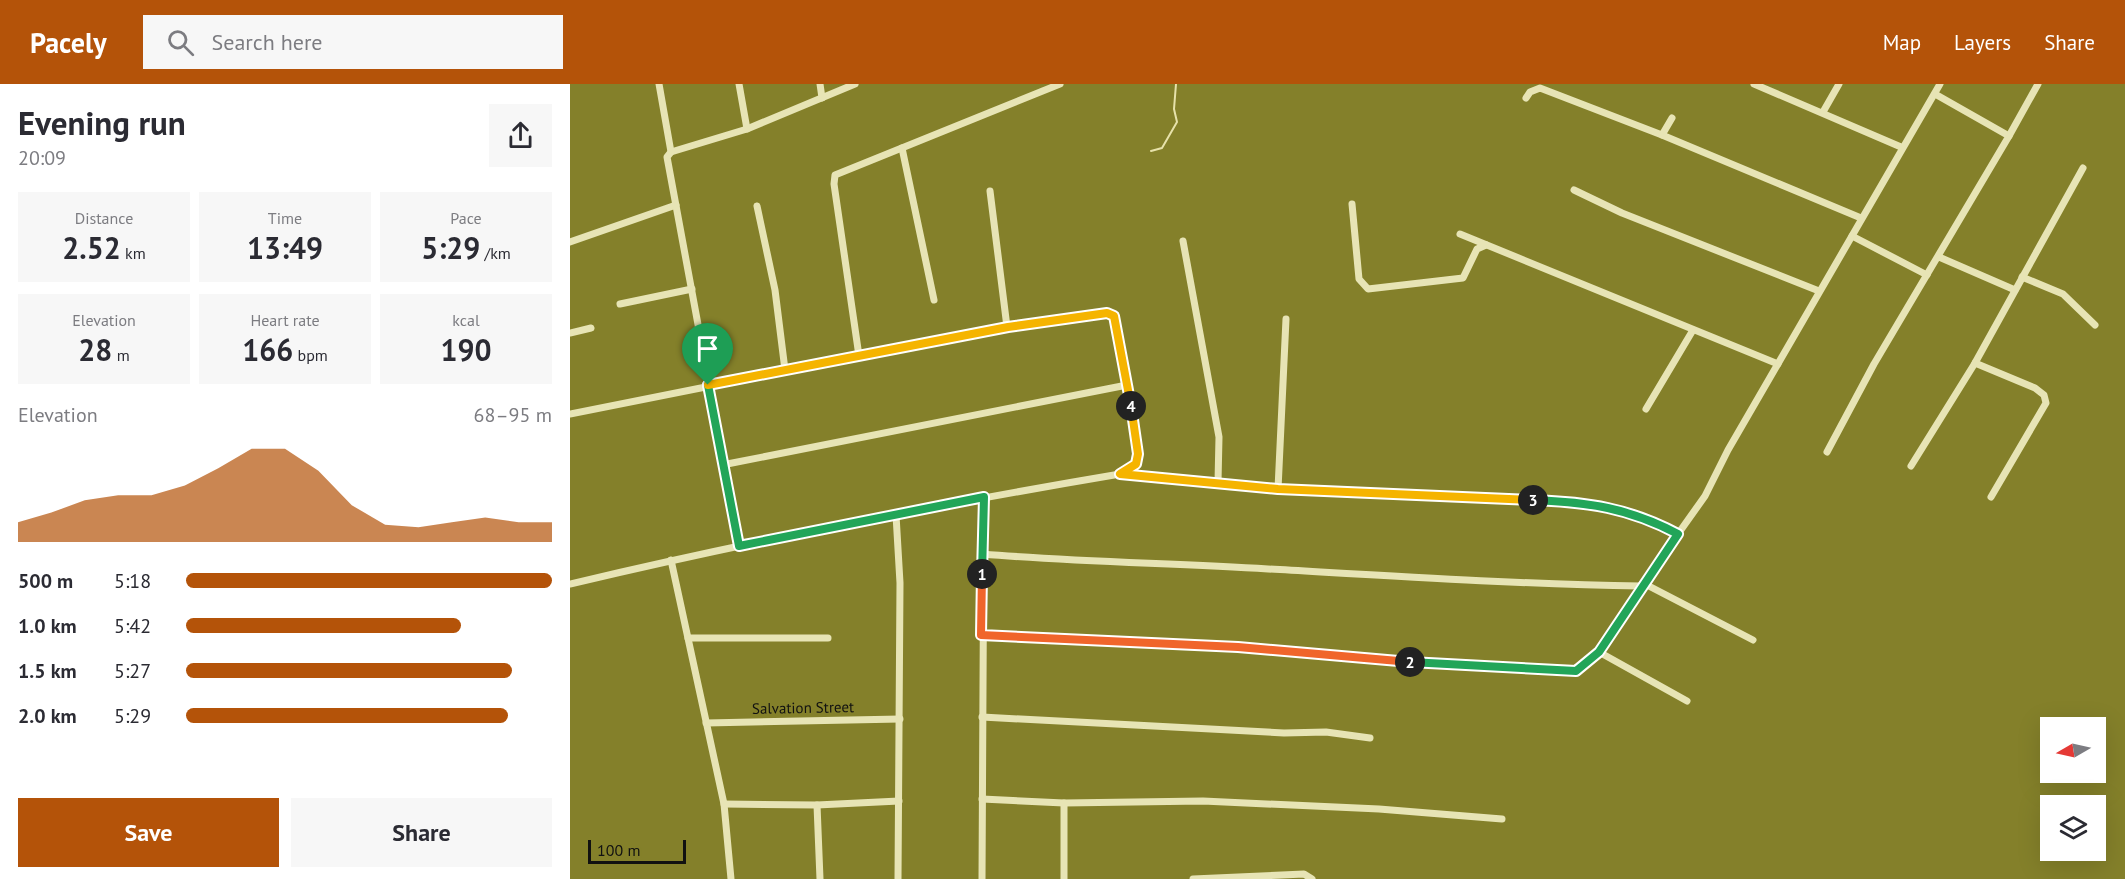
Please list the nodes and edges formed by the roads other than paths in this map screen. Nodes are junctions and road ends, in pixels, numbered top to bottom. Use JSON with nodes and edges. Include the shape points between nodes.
{"nodes":[{"id":1,"x":659,"y":84,"type":"edge"},
{"id":2,"x":739,"y":84,"type":"edge"},
{"id":3,"x":820,"y":84,"type":"edge"},
{"id":4,"x":855,"y":84,"type":"edge"},
{"id":5,"x":1060,"y":84,"type":"edge"},
{"id":6,"x":1754,"y":84,"type":"edge"},
{"id":7,"x":1839,"y":84,"type":"edge"},
{"id":8,"x":1940,"y":84,"type":"edge"},
{"id":9,"x":2038,"y":84,"type":"edge"},
{"id":10,"x":1935,"y":94,"type":"junction"},
{"id":11,"x":822,"y":98,"type":"junction"},
{"id":12,"x":1526,"y":98,"type":"dead end"},
{"id":13,"x":1823,"y":111,"type":"junction"},
{"id":14,"x":1672,"y":118,"type":"dead end"},
{"id":15,"x":747,"y":129,"type":"junction"},
{"id":16,"x":1662,"y":135,"type":"junction"},
{"id":17,"x":2009,"y":136,"type":"junction"},
{"id":18,"x":1901,"y":147,"type":"junction"},
{"id":19,"x":902,"y":148,"type":"junction"},
{"id":20,"x":670,"y":152,"type":"junction"},
{"id":21,"x":2083,"y":168,"type":"dead end"},
{"id":22,"x":1574,"y":190,"type":"dead end"},
{"id":23,"x":990,"y":191,"type":"dead end"},
{"id":24,"x":1352,"y":204,"type":"dead end"},
{"id":25,"x":676,"y":205,"type":"junction"},
{"id":26,"x":757,"y":207,"type":"dead end"},
{"id":27,"x":1861,"y":218,"type":"junction"},
{"id":28,"x":1460,"y":234,"type":"dead end"},
{"id":29,"x":1852,"y":236,"type":"junction"},
{"id":30,"x":1183,"y":241,"type":"dead end"},
{"id":31,"x":570,"y":242,"type":"edge"},
{"id":32,"x":1486,"y":245,"type":"junction"},
{"id":33,"x":1940,"y":257,"type":"junction"},
{"id":34,"x":1927,"y":275,"type":"junction"},
{"id":35,"x":2022,"y":277,"type":"junction"},
{"id":36,"x":692,"y":289,"type":"junction"},
{"id":37,"x":2014,"y":290,"type":"junction"},
{"id":38,"x":1819,"y":291,"type":"junction"},
{"id":39,"x":934,"y":300,"type":"dead end"},
{"id":40,"x":620,"y":304,"type":"dead end"},
{"id":41,"x":1286,"y":319,"type":"dead end"},
{"id":42,"x":2095,"y":325,"type":"dead end"},
{"id":43,"x":1008,"y":327,"type":"junction"},
{"id":44,"x":591,"y":328,"type":"dead end"},
{"id":45,"x":1693,"y":330,"type":"junction"},
{"id":46,"x":570,"y":333,"type":"edge"},
{"id":47,"x":859,"y":356,"type":"junction"},
{"id":48,"x":1975,"y":363,"type":"junction"},
{"id":49,"x":1778,"y":364,"type":"junction"},
{"id":50,"x":784,"y":370,"type":"junction"},
{"id":51,"x":708,"y":385,"type":"junction"},
{"id":52,"x":1127,"y":385,"type":"junction"},
{"id":53,"x":1646,"y":409,"type":"dead end"},
{"id":54,"x":570,"y":414,"type":"edge"},
{"id":55,"x":1827,"y":452,"type":"dead end"},
{"id":56,"x":722,"y":465,"type":"junction"},
{"id":57,"x":1911,"y":466,"type":"dead end"},
{"id":58,"x":1120,"y":474,"type":"junction"},
{"id":59,"x":1218,"y":482,"type":"junction"},
{"id":60,"x":1278,"y":489,"type":"junction"},
{"id":61,"x":984,"y":497,"type":"junction"},
{"id":62,"x":1991,"y":497,"type":"dead end"},
{"id":63,"x":896,"y":515,"type":"junction"},
{"id":64,"x":1678,"y":534,"type":"junction"},
{"id":65,"x":739,"y":546,"type":"junction"},
{"id":66,"x":982,"y":554,"type":"junction"},
{"id":67,"x":671,"y":560,"type":"junction"},
{"id":68,"x":570,"y":584,"type":"edge"},
{"id":69,"x":1642,"y":585,"type":"junction"},
{"id":70,"x":981,"y":635,"type":"junction"},
{"id":71,"x":688,"y":638,"type":"junction"},
{"id":72,"x":828,"y":638,"type":"dead end"},
{"id":73,"x":1753,"y":640,"type":"dead end"},
{"id":74,"x":1599,"y":652,"type":"junction"},
{"id":75,"x":1686,"y":701,"type":"dead end"},
{"id":76,"x":982,"y":717,"type":"junction"},
{"id":77,"x":900,"y":719,"type":"junction"},
{"id":78,"x":706,"y":723,"type":"junction"},
{"id":79,"x":1370,"y":738,"type":"dead end"},
{"id":80,"x":982,"y":799,"type":"junction"},
{"id":81,"x":899,"y":801,"type":"junction"},
{"id":82,"x":1064,"y":803,"type":"junction"},
{"id":83,"x":724,"y":804,"type":"junction"},
{"id":84,"x":817,"y":805,"type":"junction"},
{"id":85,"x":1502,"y":819,"type":"dead end"},
{"id":86,"x":731,"y":879,"type":"edge"},
{"id":87,"x":820,"y":879,"type":"edge"},
{"id":88,"x":898,"y":879,"type":"edge"},
{"id":89,"x":982,"y":879,"type":"edge"},
{"id":90,"x":1064,"y":879,"type":"edge"},
{"id":91,"x":1192,"y":879,"type":"edge"},
{"id":92,"x":1312,"y":879,"type":"edge"}],
"edges":[{"from":1,"to":20,"type":"street"},
{"from":2,"to":15,"type":"street"},
{"from":3,"to":11,"type":"street"},
{"from":4,"to":11,"type":"street"},
{"from":5,"to":19,"type":"street"},
{"from":6,"to":13,"type":"street"},
{"from":7,"to":13,"type":"street"},
{"from":8,"to":10,"type":"street"},
{"from":9,"to":17,"type":"street"},
{"from":10,"to":17,"type":"street"},
{"from":10,"to":18,"type":"street"},
{"from":11,"to":15,"type":"street"},
{"from":12,"to":16,"type":"street","via":[[1540,88]]},
{"from":13,"to":18,"type":"street"},
{"from":14,"to":16,"type":"street"},
{"from":15,"to":20,"type":"street"},
{"from":16,"to":27,"type":"street"},
{"from":17,"to":33,"type":"street"},
{"from":18,"to":27,"type":"street"},
{"from":19,"to":39,"type":"street"},
{"from":19,"to":47,"type":"street","via":[[835,175]]},
{"from":20,"to":25,"type":"street","via":[[667,157]]},
{"from":21,"to":35,"type":"street"},
{"from":22,"to":38,"type":"street"},
{"from":23,"to":43,"type":"street"},
{"from":24,"to":32,"type":"street","via":[[1359,279],[1368,289],[1464,278],[1477,249]]},
{"from":25,"to":31,"type":"street"},
{"from":25,"to":36,"type":"street"},
{"from":26,"to":50,"type":"street","via":[[775,290]]},
{"from":27,"to":29,"type":"street"},
{"from":28,"to":32,"type":"street"},
{"from":29,"to":34,"type":"street"},
{"from":29,"to":38,"type":"street"},
{"from":30,"to":59,"type":"street","via":[[1219,437]]},
{"from":32,"to":45,"type":"street"},
{"from":33,"to":34,"type":"street"},
{"from":33,"to":37,"type":"street"},
{"from":34,"to":55,"type":"street"},
{"from":35,"to":37,"type":"street"},
{"from":35,"to":42,"type":"street","via":[[2063,294]]},
{"from":36,"to":40,"type":"street"},
{"from":36,"to":51,"type":"street"},
{"from":37,"to":48,"type":"street"},
{"from":38,"to":49,"type":"street"},
{"from":41,"to":60,"type":"street"},
{"from":43,"to":47,"type":"street"},
{"from":43,"to":52,"type":"street","via":[[1107,313],[1114,316]]},
{"from":44,"to":46,"type":"street"},
{"from":45,"to":49,"type":"street"},
{"from":45,"to":53,"type":"street"},
{"from":47,"to":50,"type":"street"},
{"from":48,"to":57,"type":"street"},
{"from":48,"to":62,"type":"street","via":[[2035,388],[2044,395],[2046,403]]},
{"from":49,"to":64,"type":"street","via":[[1705,496]]},
{"from":50,"to":51,"type":"street"},
{"from":51,"to":54,"type":"street"},
{"from":51,"to":56,"type":"street"},
{"from":52,"to":56,"type":"street"},
{"from":52,"to":58,"type":"street","via":[[1138,454],[1136,464]]},
{"from":56,"to":65,"type":"street"},
{"from":58,"to":59,"type":"street"},
{"from":58,"to":61,"type":"street"},
{"from":59,"to":60,"type":"street"},
{"from":60,"to":64,"type":"street","via":[[1601,505],[1636,514]]},
{"from":61,"to":63,"type":"street"},
{"from":61,"to":66,"type":"street"},
{"from":63,"to":65,"type":"street"},
{"from":63,"to":77,"type":"street"},
{"from":64,"to":69,"type":"street"},
{"from":65,"to":67,"type":"street"},
{"from":66,"to":69,"type":"street","via":[[1449,580]]},
{"from":66,"to":70,"type":"street"},
{"from":67,"to":68,"type":"street"},
{"from":67,"to":71,"type":"street"},
{"from":69,"to":73,"type":"street"},
{"from":69,"to":74,"type":"street"},
{"from":70,"to":74,"type":"street","via":[[1238,647],[1391,661],[1576,671]]},
{"from":70,"to":76,"type":"street"},
{"from":71,"to":72,"type":"street"},
{"from":71,"to":78,"type":"street"},
{"from":74,"to":75,"type":"street"},
{"from":76,"to":79,"type":"street","via":[[1326,732]]},
{"from":76,"to":80,"type":"street"},
{"from":77,"to":78,"type":"street","name":"Salvation Street"},
{"from":77,"to":81,"type":"street"},
{"from":78,"to":83,"type":"street"},
{"from":80,"to":82,"type":"street"},
{"from":80,"to":89,"type":"street"},
{"from":81,"to":84,"type":"street"},
{"from":81,"to":88,"type":"street"},
{"from":82,"to":85,"type":"street","via":[[1203,801]]},
{"from":82,"to":90,"type":"street"},
{"from":83,"to":84,"type":"street"},
{"from":83,"to":86,"type":"street"},
{"from":84,"to":87,"type":"street"},
{"from":91,"to":92,"type":"street","via":[[1304,874]]}]}
